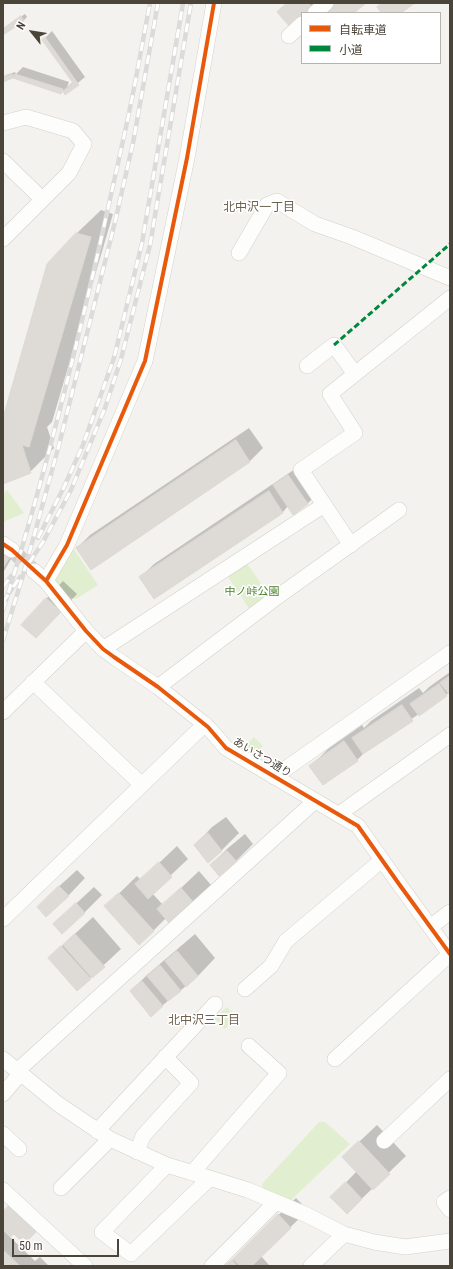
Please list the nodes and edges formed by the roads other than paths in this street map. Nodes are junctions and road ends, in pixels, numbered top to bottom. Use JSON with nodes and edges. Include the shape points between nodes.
{"nodes":[{"id":1,"x":214,"y":3,"type":"edge"},
{"id":2,"x":326,"y":3,"type":"edge"},
{"id":3,"x":316,"y":12,"type":"edge"},
{"id":4,"x":301,"y":25,"type":"edge"},
{"id":5,"x":289,"y":36,"type":"dead end"},
{"id":6,"x":3,"y":123,"type":"edge"},
{"id":7,"x":3,"y":161,"type":"edge"},
{"id":8,"x":42,"y":199,"type":"junction"},
{"id":9,"x":3,"y":239,"type":"edge"},
{"id":10,"x":239,"y":253,"type":"dead end"},
{"id":11,"x":450,"y":278,"type":"edge"},
{"id":12,"x":450,"y":298,"type":"edge"},
{"id":13,"x":307,"y":366,"type":"dead end"},
{"id":14,"x":355,"y":374,"type":"junction"},
{"id":15,"x":324,"y":505,"type":"junction"},
{"id":16,"x":399,"y":510,"type":"dead end"},
{"id":17,"x":351,"y":545,"type":"junction"},
{"id":18,"x":34,"y":571,"type":"tunnel mouth"},
{"id":19,"x":46,"y":582,"type":"junction"},
{"id":20,"x":86,"y":630,"type":"junction"},
{"id":21,"x":103,"y":649,"type":"junction"},
{"id":22,"x":450,"y":653,"type":"edge"},
{"id":23,"x":33,"y":682,"type":"junction"},
{"id":24,"x":158,"y":687,"type":"junction"},
{"id":25,"x":3,"y":712,"type":"edge"},
{"id":26,"x":205,"y":724,"type":"junction"},
{"id":27,"x":450,"y":735,"type":"edge"},
{"id":28,"x":274,"y":776,"type":"junction"},
{"id":29,"x":142,"y":785,"type":"junction"},
{"id":30,"x":315,"y":801,"type":"junction"},
{"id":31,"x":339,"y":814,"type":"junction"},
{"id":32,"x":382,"y":860,"type":"junction"},
{"id":33,"x":450,"y":912,"type":"edge"},
{"id":34,"x":3,"y":919,"type":"edge"},
{"id":35,"x":430,"y":927,"type":"junction"},
{"id":36,"x":450,"y":954,"type":"edge"},
{"id":37,"x":245,"y":989,"type":"dead end"},
{"id":38,"x":214,"y":1004,"type":"dead end"},
{"id":39,"x":249,"y":1046,"type":"dead end"},
{"id":40,"x":165,"y":1057,"type":"junction"},
{"id":41,"x":3,"y":1059,"type":"edge"},
{"id":42,"x":335,"y":1059,"type":"dead end"},
{"id":43,"x":19,"y":1072,"type":"junction"},
{"id":44,"x":450,"y":1079,"type":"edge"},
{"id":45,"x":3,"y":1094,"type":"edge"},
{"id":46,"x":3,"y":1134,"type":"edge"},
{"id":47,"x":103,"y":1135,"type":"junction"},
{"id":48,"x":384,"y":1140,"type":"dead end"},
{"id":49,"x":19,"y":1149,"type":"dead end"},
{"id":50,"x":137,"y":1152,"type":"junction"},
{"id":51,"x":168,"y":1166,"type":"junction"},
{"id":52,"x":192,"y":1173,"type":"junction"},
{"id":53,"x":209,"y":1179,"type":"junction"},
{"id":54,"x":61,"y":1188,"type":"dead end"},
{"id":55,"x":3,"y":1190,"type":"edge"},
{"id":56,"x":450,"y":1198,"type":"edge"},
{"id":57,"x":276,"y":1202,"type":"junction"},
{"id":58,"x":450,"y":1210,"type":"edge"},
{"id":59,"x":344,"y":1234,"type":"junction"},
{"id":60,"x":450,"y":1241,"type":"edge"},
{"id":61,"x":85,"y":1266,"type":"edge"},
{"id":62,"x":212,"y":1266,"type":"edge"},
{"id":63,"x":311,"y":1266,"type":"edge"}],
"edges":[{"from":1,"to":19,"type":"street","via":[[187,158],[145,361],[67,545]]},
{"from":2,"to":3,"type":"street"},
{"from":4,"to":5,"type":"street"},
{"from":6,"to":8,"type":"street","via":[[26,117],[73,131],[84,144],[69,173]]},
{"from":7,"to":8,"type":"street"},
{"from":8,"to":9,"type":"street"},
{"from":10,"to":11,"type":"street","via":[[266,205],[277,201],[315,224]]},
{"from":12,"to":14,"type":"street"},
{"from":13,"to":14,"type":"street","via":[[334,345]]},
{"from":14,"to":15,"type":"street","via":[[330,394],[355,433],[300,470]]},
{"from":15,"to":17,"type":"street"},
{"from":15,"to":21,"type":"street"},
{"from":16,"to":17,"type":"street"},
{"from":17,"to":24,"type":"street"},
{"from":18,"to":19,"type":"street","name":"あいさつ通り"},
{"from":19,"to":20,"type":"street","name":"あいさつ通り"},
{"from":20,"to":21,"type":"street","name":"あいさつ通り"},
{"from":20,"to":23,"type":"street"},
{"from":21,"to":24,"type":"street","name":"あいさつ通り"},
{"from":22,"to":28,"type":"street"},
{"from":23,"to":25,"type":"street"},
{"from":23,"to":29,"type":"street"},
{"from":24,"to":26,"type":"street","name":"あいさつ通り"},
{"from":26,"to":28,"type":"street","name":"あいさつ通り","via":[[226,748]]},
{"from":26,"to":29,"type":"street"},
{"from":27,"to":31,"type":"street"},
{"from":28,"to":30,"type":"street","name":"あいさつ通り"},
{"from":29,"to":34,"type":"street"},
{"from":30,"to":31,"type":"street","name":"あいさつ通り"},
{"from":30,"to":43,"type":"street"},
{"from":31,"to":32,"type":"street","name":"あいさつ通り","via":[[358,826]]},
{"from":32,"to":35,"type":"street","name":"あいさつ通り"},
{"from":32,"to":37,"type":"street","via":[[286,941],[271,966]]},
{"from":33,"to":35,"type":"street"},
{"from":35,"to":36,"type":"street","name":"あいさつ通り"},
{"from":36,"to":42,"type":"street"},
{"from":38,"to":40,"type":"street"},
{"from":39,"to":52,"type":"street","via":[[279,1073]]},
{"from":40,"to":47,"type":"street"},
{"from":40,"to":50,"type":"street","via":[[191,1083],[143,1136]]},
{"from":41,"to":43,"type":"street"},
{"from":43,"to":45,"type":"street"},
{"from":43,"to":47,"type":"street","via":[[58,1104]]},
{"from":44,"to":48,"type":"street"},
{"from":46,"to":49,"type":"street"},
{"from":47,"to":50,"type":"street"},
{"from":47,"to":54,"type":"street"},
{"from":50,"to":51,"type":"street"},
{"from":51,"to":52,"type":"street"},
{"from":51,"to":53,"type":"street","via":[[102,1232],[131,1254]]},
{"from":52,"to":53,"type":"street"},
{"from":53,"to":57,"type":"street","via":[[248,1190]]},
{"from":55,"to":61,"type":"street"},
{"from":56,"to":58,"type":"street","via":[[444,1202]]},
{"from":57,"to":59,"type":"street"},
{"from":57,"to":62,"type":"street"},
{"from":59,"to":60,"type":"street","via":[[405,1247]]},
{"from":59,"to":63,"type":"street"}]}
